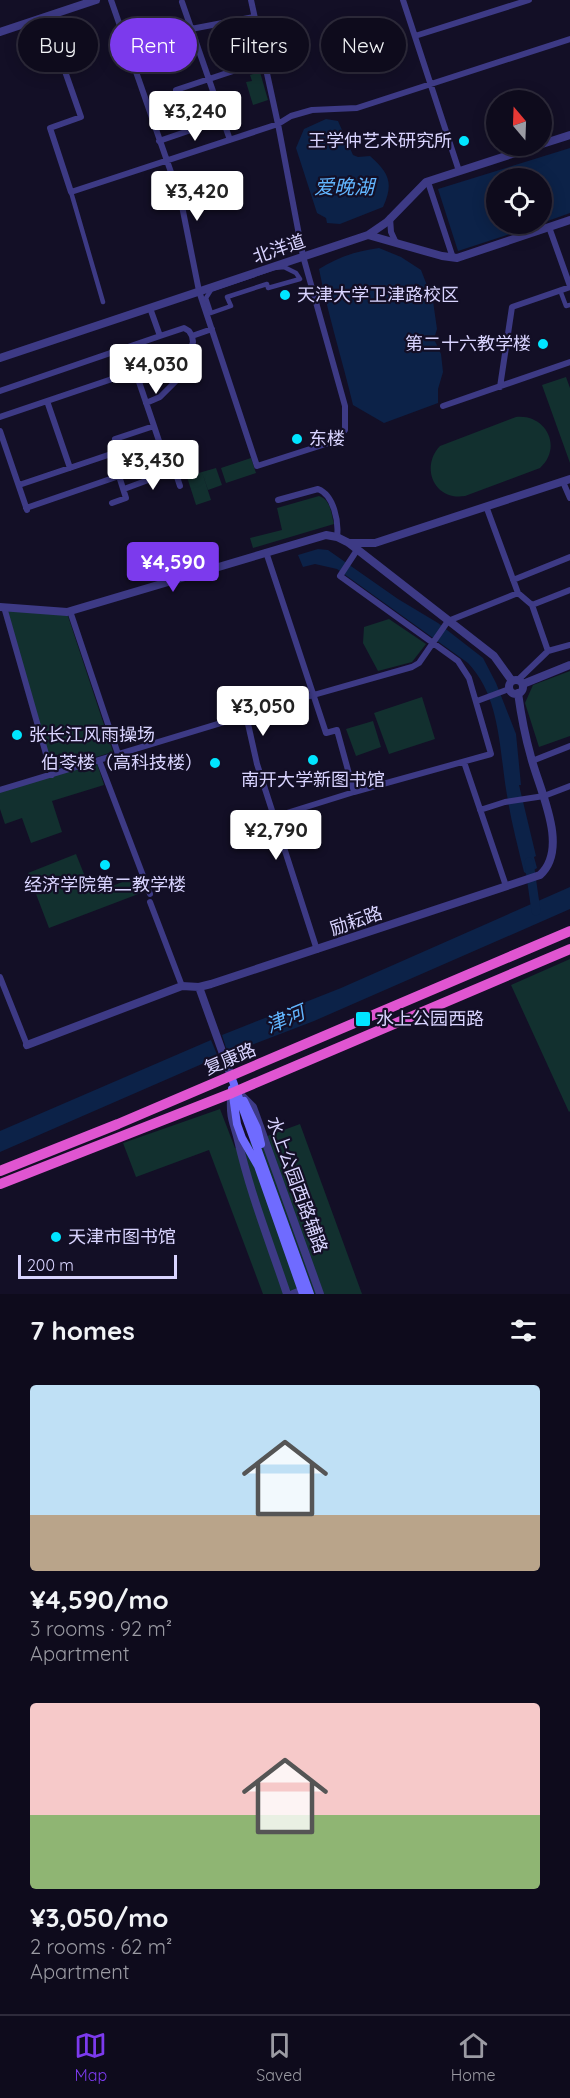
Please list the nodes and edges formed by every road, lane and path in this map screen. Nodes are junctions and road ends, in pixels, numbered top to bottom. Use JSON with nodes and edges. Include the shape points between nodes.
{"nodes":[{"id":1,"x":96,"y":0,"type":"edge"},
{"id":2,"x":111,"y":0,"type":"edge"},
{"id":3,"x":251,"y":0,"type":"edge"},
{"id":4,"x":403,"y":0,"type":"edge"},
{"id":5,"x":529,"y":0,"type":"edge"},
{"id":6,"x":182,"y":2,"type":"dead end"},
{"id":7,"x":46,"y":17,"type":"junction"},
{"id":8,"x":255,"y":17,"type":"joint"},
{"id":9,"x":187,"y":18,"type":"edge"},
{"id":10,"x":197,"y":28,"type":"edge"},
{"id":11,"x":0,"y":32,"type":"edge"},
{"id":12,"x":415,"y":36,"type":"junction"},
{"id":13,"x":570,"y":39,"type":"edge"},
{"id":14,"x":197,"y":46,"type":"edge"},
{"id":15,"x":230,"y":72,"type":"edge"},
{"id":16,"x":266,"y":72,"type":"edge"},
{"id":17,"x":209,"y":79,"type":"junction"},
{"id":18,"x":430,"y":85,"type":"junction"},
{"id":19,"x":223,"y":119,"type":"junction"},
{"id":20,"x":278,"y":124,"type":"junction"},
{"id":21,"x":190,"y":131,"type":"junction"},
{"id":22,"x":570,"y":135,"type":"edge"},
{"id":23,"x":230,"y":140,"type":"junction"},
{"id":24,"x":159,"y":141,"type":"junction"},
{"id":25,"x":552,"y":141,"type":"edge"},
{"id":26,"x":506,"y":156,"type":"edge"},
{"id":27,"x":167,"y":161,"type":"junction"},
{"id":28,"x":459,"y":171,"type":"junction"},
{"id":29,"x":428,"y":182,"type":"junction"},
{"id":30,"x":71,"y":192,"type":"junction"},
{"id":31,"x":390,"y":218,"type":"junction"},
{"id":32,"x":570,"y":220,"type":"edge"},
{"id":33,"x":552,"y":226,"type":"edge"},
{"id":34,"x":527,"y":234,"type":"edge"},
{"id":35,"x":551,"y":234,"type":"edge"},
{"id":36,"x":368,"y":235,"type":"junction"},
{"id":37,"x":396,"y":243,"type":"junction"},
{"id":38,"x":303,"y":256,"type":"junction"},
{"id":39,"x":453,"y":258,"type":"junction"},
{"id":40,"x":570,"y":287,"type":"edge"},
{"id":41,"x":211,"y":290,"type":"joint"},
{"id":42,"x":560,"y":290,"type":"junction"},
{"id":43,"x":199,"y":291,"type":"junction"},
{"id":44,"x":103,"y":302,"type":"dead end"},
{"id":45,"x":570,"y":304,"type":"edge"},
{"id":46,"x":150,"y":308,"type":"junction"},
{"id":47,"x":212,"y":329,"type":"junction"},
{"id":48,"x":160,"y":336,"type":"junction"},
{"id":49,"x":192,"y":336,"type":"junction"},
{"id":50,"x":180,"y":356,"type":"junction"},
{"id":51,"x":0,"y":358,"type":"edge"},
{"id":52,"x":570,"y":362,"type":"edge"},
{"id":53,"x":136,"y":373,"type":"dead end"},
{"id":54,"x":500,"y":387,"type":"junction"},
{"id":55,"x":0,"y":391,"type":"edge"},
{"id":56,"x":47,"y":401,"type":"junction"},
{"id":57,"x":146,"y":403,"type":"junction"},
{"id":58,"x":443,"y":406,"type":"dead end"},
{"id":59,"x":0,"y":417,"type":"edge"},
{"id":60,"x":154,"y":426,"type":"junction"},
{"id":61,"x":0,"y":431,"type":"edge"},
{"id":62,"x":195,"y":447,"type":"dead end"},
{"id":63,"x":162,"y":450,"type":"junction"},
{"id":64,"x":112,"y":454,"type":"junction"},
{"id":65,"x":170,"y":456,"type":"junction"},
{"id":66,"x":116,"y":465,"type":"junction"},
{"id":67,"x":70,"y":468,"type":"junction"},
{"id":68,"x":175,"y":470,"type":"junction"},
{"id":69,"x":119,"y":476,"type":"junction"},
{"id":70,"x":567,"y":481,"type":"edge"},
{"id":71,"x":19,"y":485,"type":"junction"},
{"id":72,"x":180,"y":486,"type":"dead end"},
{"id":73,"x":124,"y":489,"type":"junction"},
{"id":74,"x":570,"y":498,"type":"edge"},
{"id":75,"x":278,"y":500,"type":"dead end"},
{"id":76,"x":112,"y":503,"type":"dead end"},
{"id":77,"x":486,"y":506,"type":"junction"},
{"id":78,"x":337,"y":537,"type":"junction"},
{"id":79,"x":349,"y":543,"type":"junction"},
{"id":80,"x":357,"y":550,"type":"junction"},
{"id":81,"x":266,"y":552,"type":"junction"},
{"id":82,"x":570,"y":557,"type":"edge"},
{"id":83,"x":513,"y":580,"type":"junction"},
{"id":84,"x":570,"y":590,"type":"edge"},
{"id":85,"x":518,"y":593,"type":"junction"},
{"id":86,"x":532,"y":605,"type":"junction"},
{"id":87,"x":2,"y":607,"type":"edge"},
{"id":88,"x":70,"y":611,"type":"junction"},
{"id":89,"x":448,"y":621,"type":"junction"},
{"id":90,"x":433,"y":644,"type":"junction"},
{"id":91,"x":570,"y":645,"type":"edge"},
{"id":92,"x":548,"y":651,"type":"junction"},
{"id":93,"x":570,"y":665,"type":"edge"},
{"id":94,"x":513,"y":685,"type":"junction"},
{"id":95,"x":314,"y":694,"type":"junction"},
{"id":96,"x":477,"y":701,"type":"junction"},
{"id":97,"x":246,"y":715,"type":"junction"},
{"id":98,"x":570,"y":746,"type":"edge"},
{"id":99,"x":118,"y":754,"type":"junction"},
{"id":100,"x":99,"y":760,"type":"junction"},
{"id":101,"x":532,"y":761,"type":"junction"},
{"id":102,"x":464,"y":762,"type":"junction"},
{"id":103,"x":52,"y":775,"type":"junction"},
{"id":104,"x":570,"y":786,"type":"edge"},
{"id":105,"x":0,"y":790,"type":"edge"},
{"id":106,"x":354,"y":792,"type":"junction"},
{"id":107,"x":544,"y":796,"type":"junction"},
{"id":108,"x":480,"y":810,"type":"junction"},
{"id":109,"x":274,"y":817,"type":"junction"},
{"id":110,"x":506,"y":886,"type":"junction"},
{"id":111,"x":150,"y":894,"type":"dead end"},
{"id":112,"x":150,"y":902,"type":"dead end"},
{"id":113,"x":570,"y":931,"type":"edge"},
{"id":114,"x":570,"y":949,"type":"edge"},
{"id":115,"x":317,"y":950,"type":"junction"},
{"id":116,"x":0,"y":977,"type":"edge"},
{"id":117,"x":182,"y":986,"type":"junction"},
{"id":118,"x":199,"y":987,"type":"junction"},
{"id":119,"x":27,"y":1045,"type":"joint"},
{"id":120,"x":231,"y":1076,"type":"junction"},
{"id":121,"x":235,"y":1092,"type":"junction"},
{"id":122,"x":260,"y":1165,"type":"junction"},
{"id":123,"x":0,"y":1171,"type":"edge"},
{"id":124,"x":0,"y":1184,"type":"edge"},
{"id":125,"x":305,"y":1292,"type":"edge"},
{"id":126,"x":287,"y":1294,"type":"edge"},
{"id":127,"x":293,"y":1294,"type":"edge"},
{"id":128,"x":320,"y":1294,"type":"edge"}],
"edges":[{"from":1,"to":7,"type":"street"},
{"from":2,"to":24,"type":"street"},
{"from":3,"to":8,"type":"street"},
{"from":4,"to":12,"type":"street"},
{"from":5,"to":12,"type":"street"},
{"from":6,"to":9,"type":"street"},
{"from":7,"to":11,"type":"street"},
{"from":7,"to":30,"type":"street","via":[[81,117],[50,128]]},
{"from":8,"to":10,"type":"street"},
{"from":12,"to":18,"type":"street"},
{"from":13,"to":18,"type":"street"},
{"from":14,"to":17,"type":"street"},
{"from":15,"to":17,"type":"street"},
{"from":16,"to":20,"type":"street"},
{"from":17,"to":19,"type":"street"},
{"from":17,"to":21,"type":"street","via":[[176,90]]},
{"from":18,"to":20,"type":"street","via":[[357,108],[312,110]]},
{"from":18,"to":28,"type":"street"},
{"from":19,"to":21,"type":"street"},
{"from":19,"to":23,"type":"street"},
{"from":20,"to":23,"type":"street"},
{"from":20,"to":38,"type":"street"},
{"from":21,"to":24,"type":"street"},
{"from":22,"to":25,"type":"street"},
{"from":23,"to":27,"type":"street"},
{"from":24,"to":27,"type":"street"},
{"from":26,"to":28,"type":"street"},
{"from":27,"to":30,"type":"street"},
{"from":27,"to":43,"type":"street","via":[[181,201]]},
{"from":28,"to":29,"type":"street"},
{"from":29,"to":31,"type":"street"},
{"from":29,"to":39,"type":"street"},
{"from":30,"to":44,"type":"street"},
{"from":31,"to":36,"type":"street"},
{"from":31,"to":37,"type":"street"},
{"from":32,"to":33,"type":"street"},
{"from":34,"to":39,"type":"street"},
{"from":35,"to":40,"type":"street"},
{"from":36,"to":37,"type":"street"},
{"from":36,"to":38,"type":"street","name":"北洋道"},
{"from":37,"to":39,"type":"street"},
{"from":38,"to":43,"type":"street","name":"北洋道"},
{"from":38,"to":47,"type":"street","via":[[345,406],[345,430],[337,440],[257,466]]},
{"from":40,"to":42,"type":"street"},
{"from":41,"to":41,"type":"street","via":[[206,298],[210,312],[231,306],[227,297],[267,284],[268,288],[300,279],[289,269],[280,268]]},
{"from":42,"to":45,"type":"street","via":[[566,306]]},
{"from":42,"to":54,"type":"street","via":[[512,307]]},
{"from":43,"to":46,"type":"street","name":"北洋道"},
{"from":43,"to":47,"type":"street"},
{"from":46,"to":48,"type":"street"},
{"from":46,"to":51,"type":"street","name":"北洋道"},
{"from":47,"to":49,"type":"street"},
{"from":48,"to":49,"type":"street","via":[[184,328]]},
{"from":48,"to":55,"type":"street"},
{"from":49,"to":50,"type":"street","via":[[190,351]]},
{"from":50,"to":56,"type":"street"},
{"from":50,"to":57,"type":"street","via":[[186,371],[160,397]]},
{"from":52,"to":54,"type":"street"},
{"from":53,"to":57,"type":"street"},
{"from":54,"to":58,"type":"street"},
{"from":56,"to":59,"type":"street"},
{"from":56,"to":67,"type":"street"},
{"from":57,"to":60,"type":"street"},
{"from":60,"to":63,"type":"street"},
{"from":60,"to":64,"type":"street","via":[[115,439],[119,449]]},
{"from":61,"to":71,"type":"street"},
{"from":62,"to":65,"type":"street"},
{"from":63,"to":65,"type":"street","via":[[167,448]]},
{"from":63,"to":66,"type":"street"},
{"from":64,"to":66,"type":"street"},
{"from":64,"to":67,"type":"street"},
{"from":65,"to":68,"type":"street"},
{"from":66,"to":69,"type":"street"},
{"from":67,"to":71,"type":"street"},
{"from":68,"to":72,"type":"street"},
{"from":68,"to":73,"type":"street"},
{"from":69,"to":71,"type":"street","via":[[27,509]]},
{"from":69,"to":73,"type":"street"},
{"from":70,"to":74,"type":"street"},
{"from":70,"to":77,"type":"street"},
{"from":73,"to":76,"type":"street","via":[[126,498]]},
{"from":75,"to":78,"type":"street","via":[[318,489],[323,492],[331,503]]},
{"from":77,"to":79,"type":"street","via":[[375,543]]},
{"from":77,"to":83,"type":"street"},
{"from":78,"to":79,"type":"street"},
{"from":78,"to":81,"type":"street","via":[[326,535]]},
{"from":79,"to":80,"type":"street"},
{"from":80,"to":89,"type":"street"},
{"from":80,"to":90,"type":"street","via":[[340,576]]},
{"from":81,"to":88,"type":"street"},
{"from":81,"to":95,"type":"street"},
{"from":82,"to":83,"type":"street"},
{"from":83,"to":85,"type":"street"},
{"from":84,"to":86,"type":"street"},
{"from":85,"to":86,"type":"street"},
{"from":85,"to":89,"type":"street"},
{"from":86,"to":92,"type":"street"},
{"from":87,"to":88,"type":"street"},
{"from":87,"to":103,"type":"street"},
{"from":88,"to":99,"type":"street"},
{"from":89,"to":90,"type":"street"},
{"from":89,"to":94,"type":"street","via":[[494,656]]},
{"from":90,"to":95,"type":"street","via":[[412,667]]},
{"from":90,"to":96,"type":"street","via":[[466,671]]},
{"from":91,"to":92,"type":"street"},
{"from":92,"to":94,"type":"street"},
{"from":93,"to":94,"type":"street"},
{"from":94,"to":96,"type":"street"},
{"from":94,"to":101,"type":"street","via":[[523,689],[518,693]]},
{"from":95,"to":97,"type":"street"},
{"from":95,"to":106,"type":"street","via":[[326,733],[337,730]]},
{"from":96,"to":102,"type":"street","via":[[491,754]]},
{"from":97,"to":99,"type":"street"},
{"from":97,"to":109,"type":"street"},
{"from":98,"to":101,"type":"street"},
{"from":99,"to":100,"type":"street"},
{"from":100,"to":103,"type":"street"},
{"from":100,"to":111,"type":"street"},
{"from":101,"to":107,"type":"street"},
{"from":102,"to":106,"type":"street"},
{"from":102,"to":108,"type":"street"},
{"from":103,"to":105,"type":"street"},
{"from":104,"to":107,"type":"street"},
{"from":106,"to":109,"type":"street"},
{"from":107,"to":108,"type":"street"},
{"from":107,"to":110,"type":"street","name":"励耘路","via":[[553,836],[547,869]]},
{"from":108,"to":110,"type":"street"},
{"from":109,"to":115,"type":"street"},
{"from":110,"to":115,"type":"street","name":"励耘路"},
{"from":112,"to":117,"type":"street"},
{"from":113,"to":120,"type":"highway","name":"复康路"},
{"from":114,"to":121,"type":"highway","name":"复康路"},
{"from":115,"to":118,"type":"street","name":"励耘路"},
{"from":116,"to":119,"type":"street"},
{"from":117,"to":118,"type":"street"},
{"from":117,"to":119,"type":"street"},
{"from":118,"to":120,"type":"street"},
{"from":120,"to":121,"type":"main road"},
{"from":120,"to":123,"type":"highway","name":"复康路"},
{"from":121,"to":122,"type":"main road","via":[[237,1124]]},
{"from":121,"to":122,"type":"main road","via":[[250,1109],[257,1128]]},
{"from":121,"to":124,"type":"highway","name":"复康路"},
{"from":121,"to":126,"type":"street","via":[[230,1118]]},
{"from":121,"to":128,"type":"street","name":"水上公园西路辅路","via":[[253,1107]]},
{"from":122,"to":125,"type":"main road"},
{"from":125,"to":127,"type":"street"}]}
